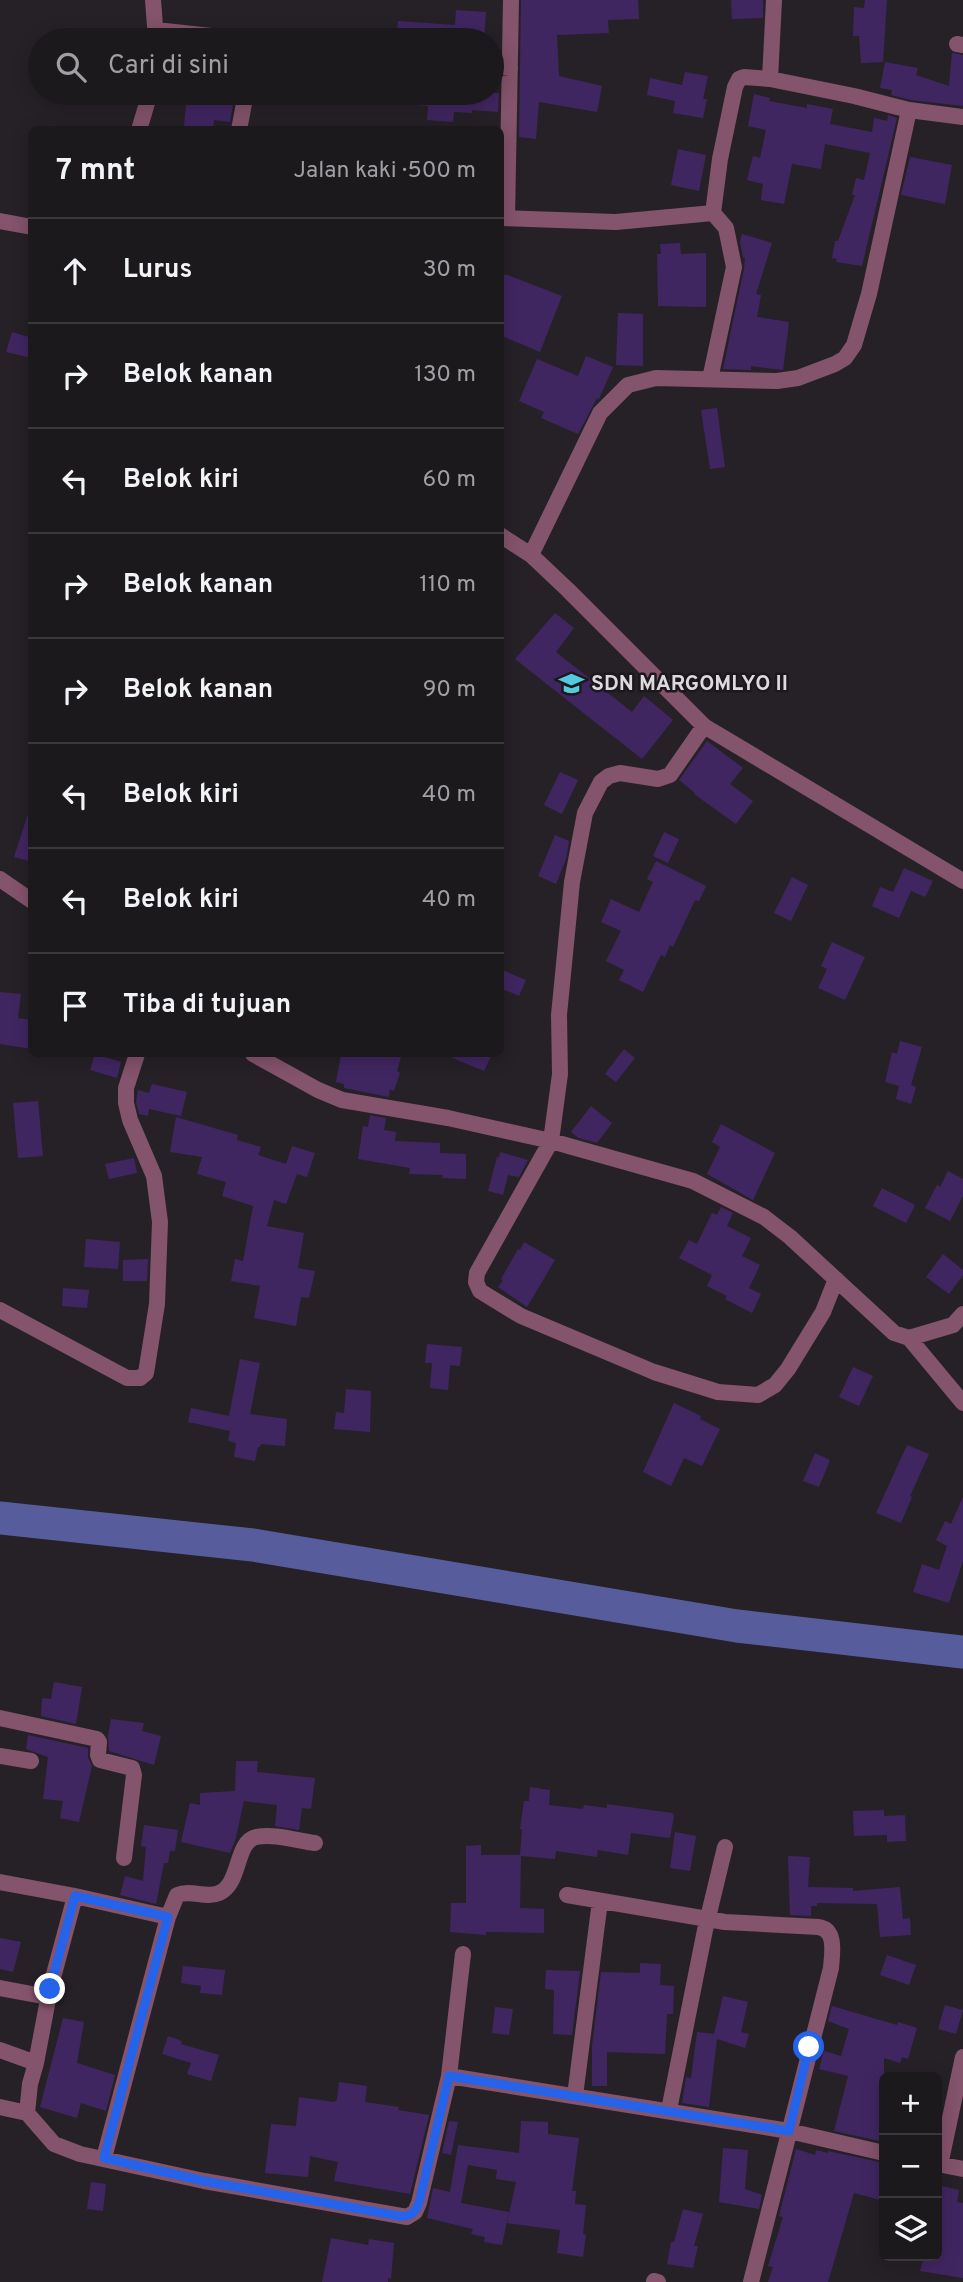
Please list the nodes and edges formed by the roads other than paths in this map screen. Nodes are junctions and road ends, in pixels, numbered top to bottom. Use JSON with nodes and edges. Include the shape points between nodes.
{"nodes":[{"id":1,"x":153,"y":0,"type":"edge"},
{"id":2,"x":511,"y":0,"type":"edge"},
{"id":3,"x":774,"y":0,"type":"edge"},
{"id":4,"x":155,"y":28,"type":"edge"},
{"id":5,"x":504,"y":67,"type":"edge"},
{"id":6,"x":510,"y":68,"type":"junction"},
{"id":7,"x":769,"y":79,"type":"junction"},
{"id":8,"x":146,"y":105,"type":"edge"},
{"id":9,"x":244,"y":105,"type":"edge"},
{"id":10,"x":909,"y":110,"type":"junction"},
{"id":11,"x":963,"y":117,"type":"edge"},
{"id":12,"x":140,"y":126,"type":"edge"},
{"id":13,"x":240,"y":126,"type":"edge"},
{"id":14,"x":713,"y":213,"type":"junction"},
{"id":15,"x":504,"y":218,"type":"edge"},
{"id":16,"x":0,"y":221,"type":"edge"},
{"id":17,"x":28,"y":226,"type":"edge"},
{"id":18,"x":710,"y":379,"type":"junction"},
{"id":19,"x":504,"y":538,"type":"edge"},
{"id":20,"x":531,"y":555,"type":"junction"},
{"id":21,"x":704,"y":726,"type":"junction"},
{"id":22,"x":0,"y":879,"type":"edge"},
{"id":23,"x":963,"y":881,"type":"edge"},
{"id":24,"x":28,"y":898,"type":"edge"},
{"id":25,"x":136,"y":1057,"type":"edge"},
{"id":26,"x":258,"y":1057,"type":"edge"},
{"id":27,"x":551,"y":1141,"type":"junction"},
{"id":28,"x":836,"y":1279,"type":"junction"},
{"id":29,"x":0,"y":1310,"type":"edge"},
{"id":30,"x":963,"y":1314,"type":"edge"},
{"id":31,"x":909,"y":1338,"type":"junction"},
{"id":32,"x":963,"y":1403,"type":"edge"},
{"id":33,"x":0,"y":1718,"type":"edge"},
{"id":34,"x":0,"y":1756,"type":"edge"},
{"id":35,"x":31,"y":1761,"type":"dead end"},
{"id":36,"x":315,"y":1843,"type":"dead end"},
{"id":37,"x":725,"y":1847,"type":"dead end"},
{"id":38,"x":124,"y":1858,"type":"dead end"},
{"id":39,"x":0,"y":1882,"type":"edge"},
{"id":40,"x":567,"y":1895,"type":"dead end"},
{"id":41,"x":75,"y":1896,"type":"junction"},
{"id":42,"x":600,"y":1901,"type":"junction"},
{"id":43,"x":168,"y":1917,"type":"junction"},
{"id":44,"x":709,"y":1920,"type":"junction"},
{"id":45,"x":463,"y":1954,"type":"dead end"},
{"id":46,"x":0,"y":1988,"type":"edge"},
{"id":47,"x":48,"y":1997,"type":"junction"},
{"id":48,"x":0,"y":2050,"type":"edge"},
{"id":49,"x":963,"y":2057,"type":"edge"},
{"id":50,"x":36,"y":2063,"type":"junction"},
{"id":51,"x":449,"y":2076,"type":"junction"},
{"id":52,"x":575,"y":2096,"type":"junction"},
{"id":53,"x":0,"y":2107,"type":"edge"},
{"id":54,"x":669,"y":2110,"type":"junction"},
{"id":55,"x":27,"y":2113,"type":"junction"},
{"id":56,"x":789,"y":2131,"type":"junction"},
{"id":57,"x":942,"y":2148,"type":"edge"},
{"id":58,"x":879,"y":2152,"type":"edge"},
{"id":59,"x":104,"y":2158,"type":"junction"},
{"id":60,"x":942,"y":2166,"type":"edge"},
{"id":61,"x":963,"y":2169,"type":"edge"},
{"id":62,"x":751,"y":2282,"type":"edge"}],
"edges":[{"from":1,"to":4,"type":"street"},
{"from":2,"to":6,"type":"street"},
{"from":3,"to":7,"type":"street"},
{"from":5,"to":6,"type":"street"},
{"from":6,"to":15,"type":"street"},
{"from":7,"to":10,"type":"street"},
{"from":7,"to":14,"type":"street","via":[[744,77],[734,87]]},
{"from":8,"to":12,"type":"street"},
{"from":9,"to":13,"type":"street"},
{"from":10,"to":11,"type":"street"},
{"from":10,"to":18,"type":"street","via":[[869,294],[854,345],[845,358],[798,378]]},
{"from":14,"to":15,"type":"street","via":[[616,222]]},
{"from":14,"to":18,"type":"street","via":[[726,228],[734,267]]},
{"from":16,"to":17,"type":"street"},
{"from":18,"to":20,"type":"street","via":[[641,380],[615,397],[600,413]]},
{"from":19,"to":20,"type":"street"},
{"from":20,"to":21,"type":"street"},
{"from":21,"to":23,"type":"street"},
{"from":21,"to":27,"type":"street","via":[[670,775],[658,779],[620,773],[609,776],[585,813],[572,883],[559,1015],[560,1074]]},
{"from":22,"to":24,"type":"street"},
{"from":25,"to":29,"type":"street","via":[[126,1102],[153,1175],[160,1222],[157,1304],[146,1373],[127,1378]]},
{"from":26,"to":27,"type":"street","via":[[342,1100]]},
{"from":27,"to":28,"type":"street","via":[[692,1181],[764,1217]]},
{"from":27,"to":28,"type":"street","via":[[477,1273],[480,1291],[521,1316],[654,1372],[718,1392],[758,1395],[775,1385],[788,1369],[823,1312]]},
{"from":28,"to":31,"type":"street","via":[[894,1332]]},
{"from":30,"to":31,"type":"street","via":[[953,1325]]},
{"from":31,"to":32,"type":"street"},
{"from":33,"to":38,"type":"street","via":[[97,1739],[100,1760],[132,1768]]},
{"from":34,"to":35,"type":"street"},
{"from":36,"to":43,"type":"street","via":[[252,1838],[226,1889],[217,1895],[177,1895]]},
{"from":37,"to":44,"type":"street"},
{"from":39,"to":41,"type":"street"},
{"from":40,"to":42,"type":"street"},
{"from":41,"to":43,"type":"street"},
{"from":41,"to":47,"type":"street"},
{"from":42,"to":44,"type":"street"},
{"from":42,"to":52,"type":"street"},
{"from":43,"to":59,"type":"street"},
{"from":44,"to":54,"type":"street"},
{"from":44,"to":56,"type":"street","via":[[824,1927],[831,1937],[831,1969]]},
{"from":45,"to":51,"type":"street"},
{"from":46,"to":47,"type":"street"},
{"from":47,"to":50,"type":"street"},
{"from":48,"to":50,"type":"street"},
{"from":49,"to":57,"type":"street"},
{"from":50,"to":55,"type":"street"},
{"from":51,"to":52,"type":"street"},
{"from":51,"to":59,"type":"street","via":[[419,2203],[407,2217]]},
{"from":52,"to":54,"type":"street"},
{"from":53,"to":55,"type":"street"},
{"from":54,"to":56,"type":"street"},
{"from":55,"to":59,"type":"street","via":[[54,2144]]},
{"from":56,"to":58,"type":"street"},
{"from":56,"to":62,"type":"street"},
{"from":60,"to":61,"type":"street"}]}
